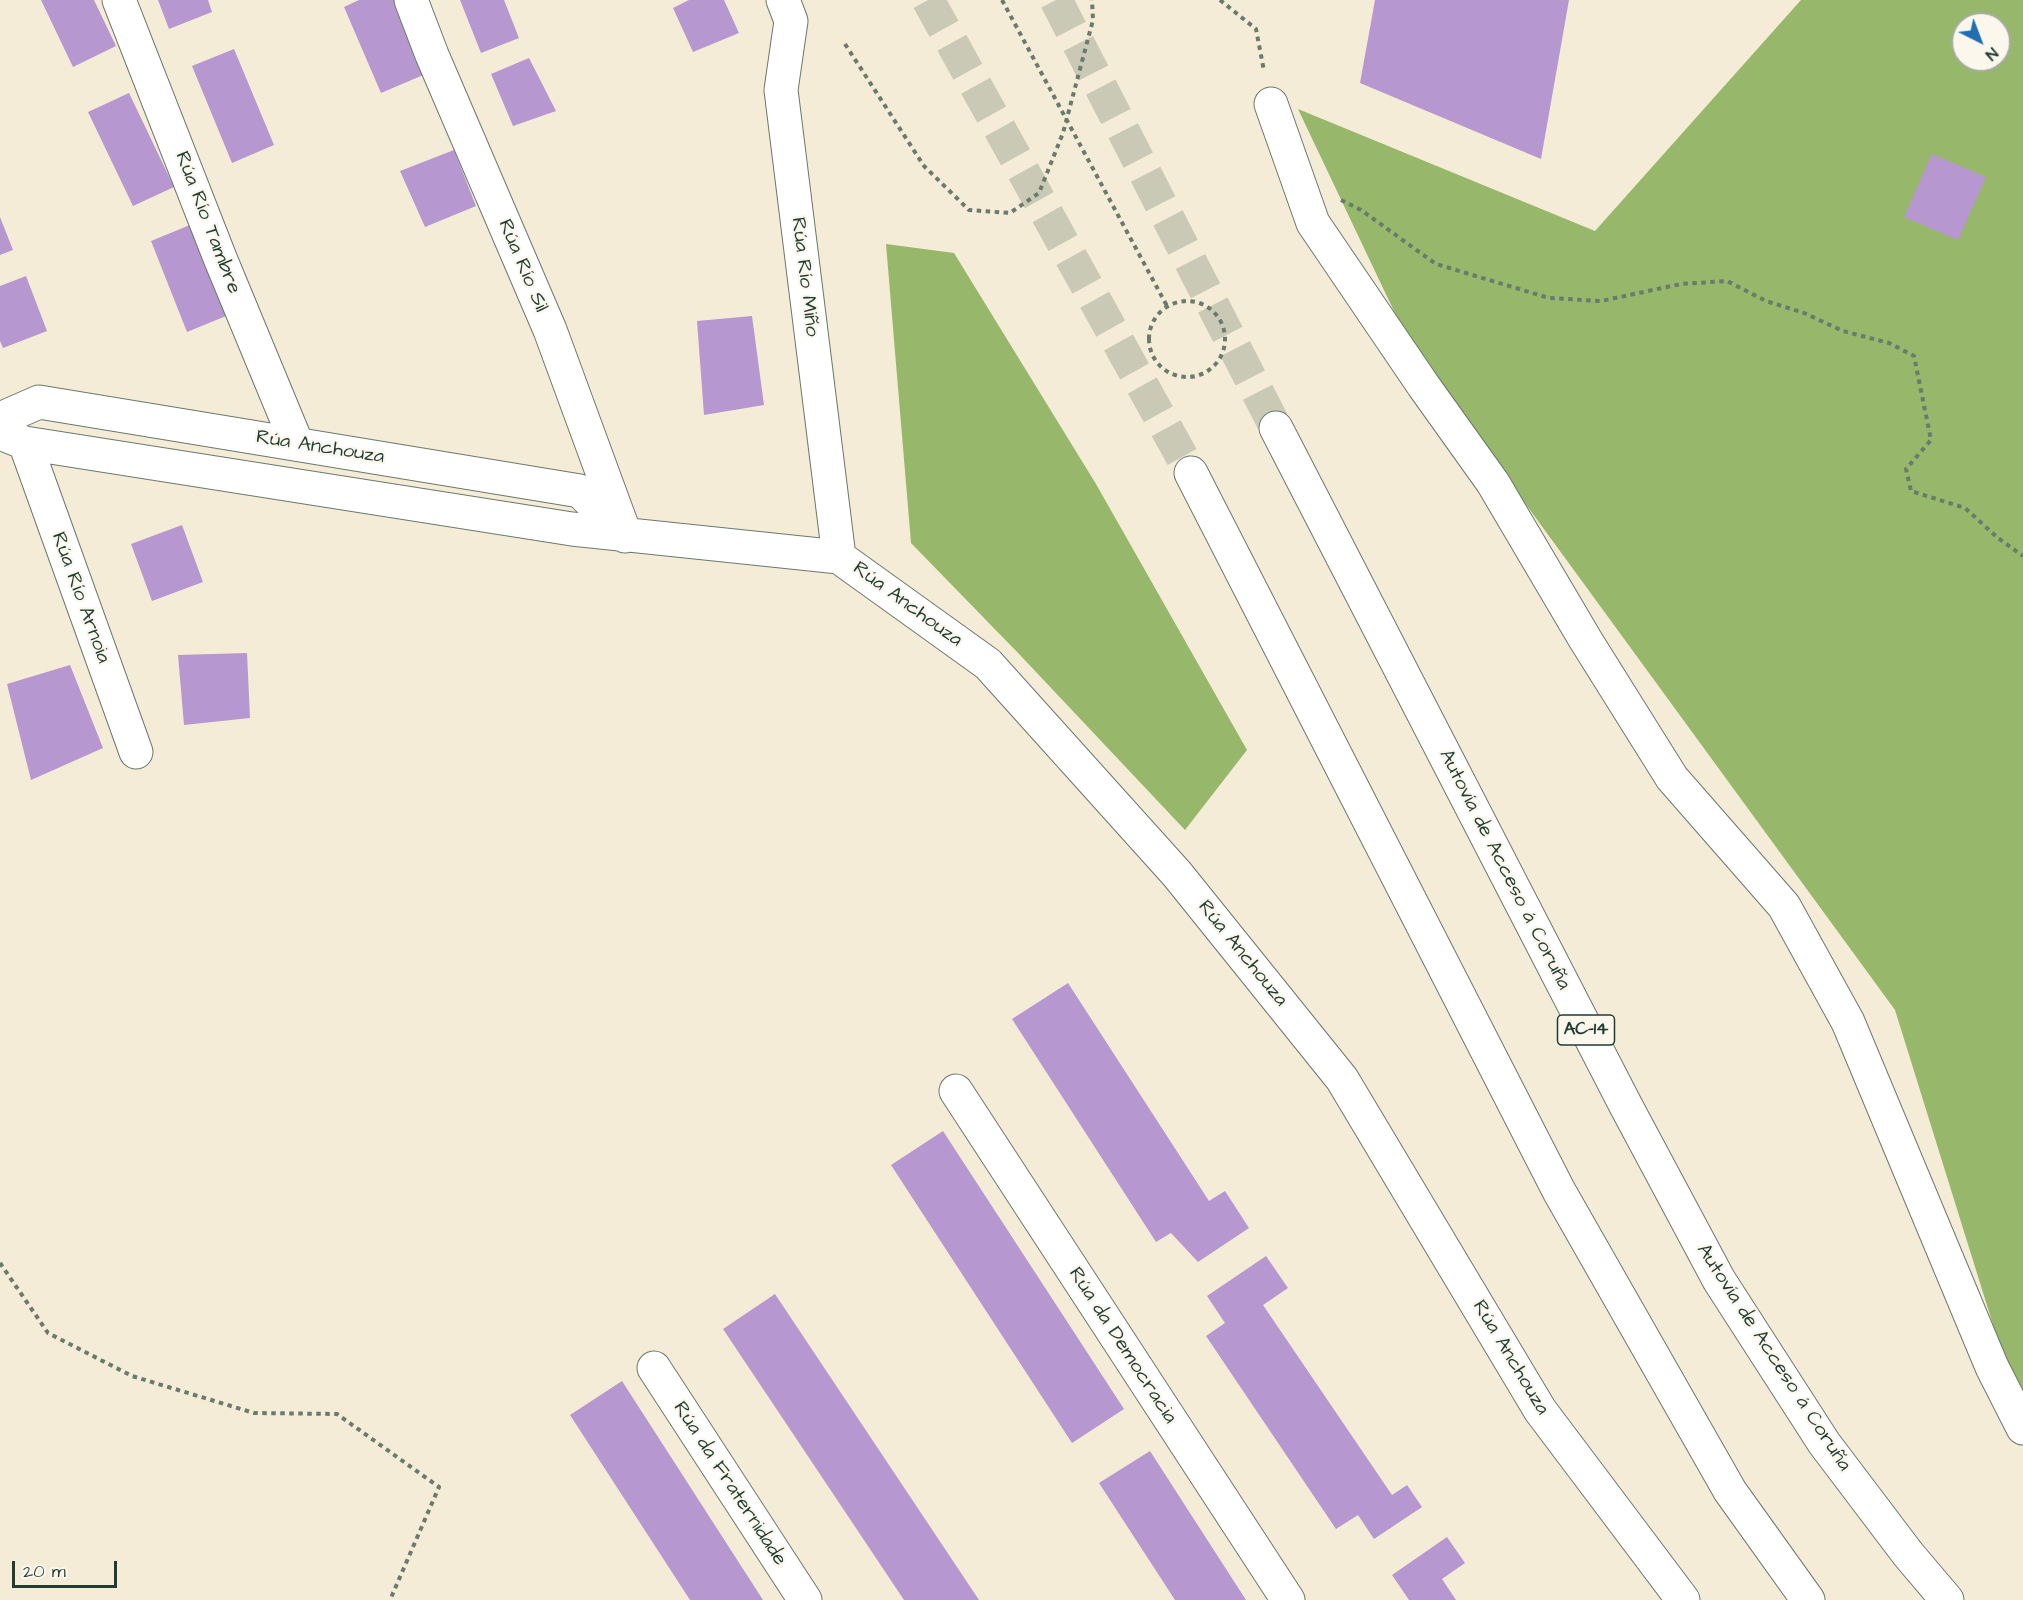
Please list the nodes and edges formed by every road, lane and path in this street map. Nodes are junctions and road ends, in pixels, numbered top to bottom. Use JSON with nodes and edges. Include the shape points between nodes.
{"nodes":[{"id":1,"x":119,"y":0,"type":"edge"},
{"id":2,"x":411,"y":0,"type":"edge"},
{"id":3,"x":783,"y":0,"type":"edge"},
{"id":4,"x":1002,"y":0,"type":"edge"},
{"id":5,"x":1092,"y":0,"type":"edge"},
{"id":6,"x":1220,"y":0,"type":"edge"},
{"id":7,"x":844,"y":44,"type":"dead end"},
{"id":8,"x":1271,"y":104,"type":"joint"},
{"id":9,"x":1299,"y":185,"type":"junction"},
{"id":10,"x":1167,"y":306,"type":"junction"},
{"id":11,"x":0,"y":419,"type":"edge"},
{"id":12,"x":1276,"y":428,"type":"tunnel mouth"},
{"id":13,"x":13,"y":438,"type":"edge"},
{"id":14,"x":297,"y":444,"type":"junction"},
{"id":15,"x":1191,"y":473,"type":"tunnel mouth"},
{"id":16,"x":625,"y":536,"type":"junction"},
{"id":17,"x":2023,"y":556,"type":"edge"},
{"id":18,"x":839,"y":557,"type":"junction"},
{"id":19,"x":136,"y":752,"type":"dead end"},
{"id":20,"x":956,"y":1091,"type":"dead end"},
{"id":21,"x":0,"y":1263,"type":"edge"},
{"id":22,"x":654,"y":1368,"type":"dead end"},
{"id":23,"x":2023,"y":1428,"type":"edge"},
{"id":24,"x":390,"y":1600,"type":"edge"},
{"id":25,"x":805,"y":1600,"type":"edge"},
{"id":26,"x":1288,"y":1600,"type":"edge"},
{"id":27,"x":1683,"y":1600,"type":"edge"},
{"id":28,"x":1808,"y":1600,"type":"edge"},
{"id":29,"x":1947,"y":1600,"type":"edge"}],
"edges":[{"from":1,"to":14,"type":"main road","name":"Rúa Río Tambre"},
{"from":2,"to":16,"type":"main road","name":"Rúa Río Sil","via":[[550,330]]},
{"from":3,"to":18,"type":"main road","name":"Rúa Río Miño","via":[[791,21],[781,90]]},
{"from":4,"to":10,"type":"path"},
{"from":5,"to":7,"type":"path","via":[[1093,20],[1063,133],[1039,193],[1010,213],[969,210],[924,166]]},
{"from":6,"to":8,"type":"path","via":[[1256,29]]},
{"from":8,"to":9,"type":"main road"},
{"from":9,"to":17,"type":"path","via":[[1318,189],[1361,210],[1436,264],[1549,298],[1601,301],[1682,284],[1726,281],[1843,331],[1889,343],[1914,356],[1931,440],[1906,469],[1911,491],[1965,508]]},
{"from":9,"to":23,"type":"main road","via":[[1312,223],[1493,483],[1672,778],[1784,906],[1848,1022],[1992,1367]]},
{"from":10,"to":10,"type":"path","via":[[1151,325],[1150,348],[1155,361],[1175,376],[1202,375],[1223,354],[1225,333],[1221,321],[1213,310],[1193,301]]},
{"from":11,"to":14,"type":"main road","name":"Rúa Anchouza","via":[[39,402]]},
{"from":12,"to":29,"type":"main road","name":"Autovía de Acceso á Coruña","number":"AC-14","via":[[1719,1280],[1824,1443]]},
{"from":13,"to":16,"type":"main road","name":"Rúa Anchouza"},
{"from":13,"to":19,"type":"main road","name":"Rúa Río Arnoia"},
{"from":14,"to":16,"type":"main road","name":"Rúa Anchouza","via":[[580,491]]},
{"from":15,"to":28,"type":"main road","via":[[1559,1191],[1730,1491]]},
{"from":16,"to":18,"type":"main road","name":"Rúa Anchouza"},
{"from":18,"to":27,"type":"main road","name":"Rúa Anchouza","via":[[988,664],[1185,883],[1342,1079],[1540,1410]]},
{"from":20,"to":26,"type":"main road","name":"Rúa da Democracia"},
{"from":21,"to":24,"type":"path","via":[[48,1334],[132,1376],[254,1413],[337,1414],[440,1487]]},
{"from":22,"to":25,"type":"main road","name":"Rúa da Fraternidade"}]}
